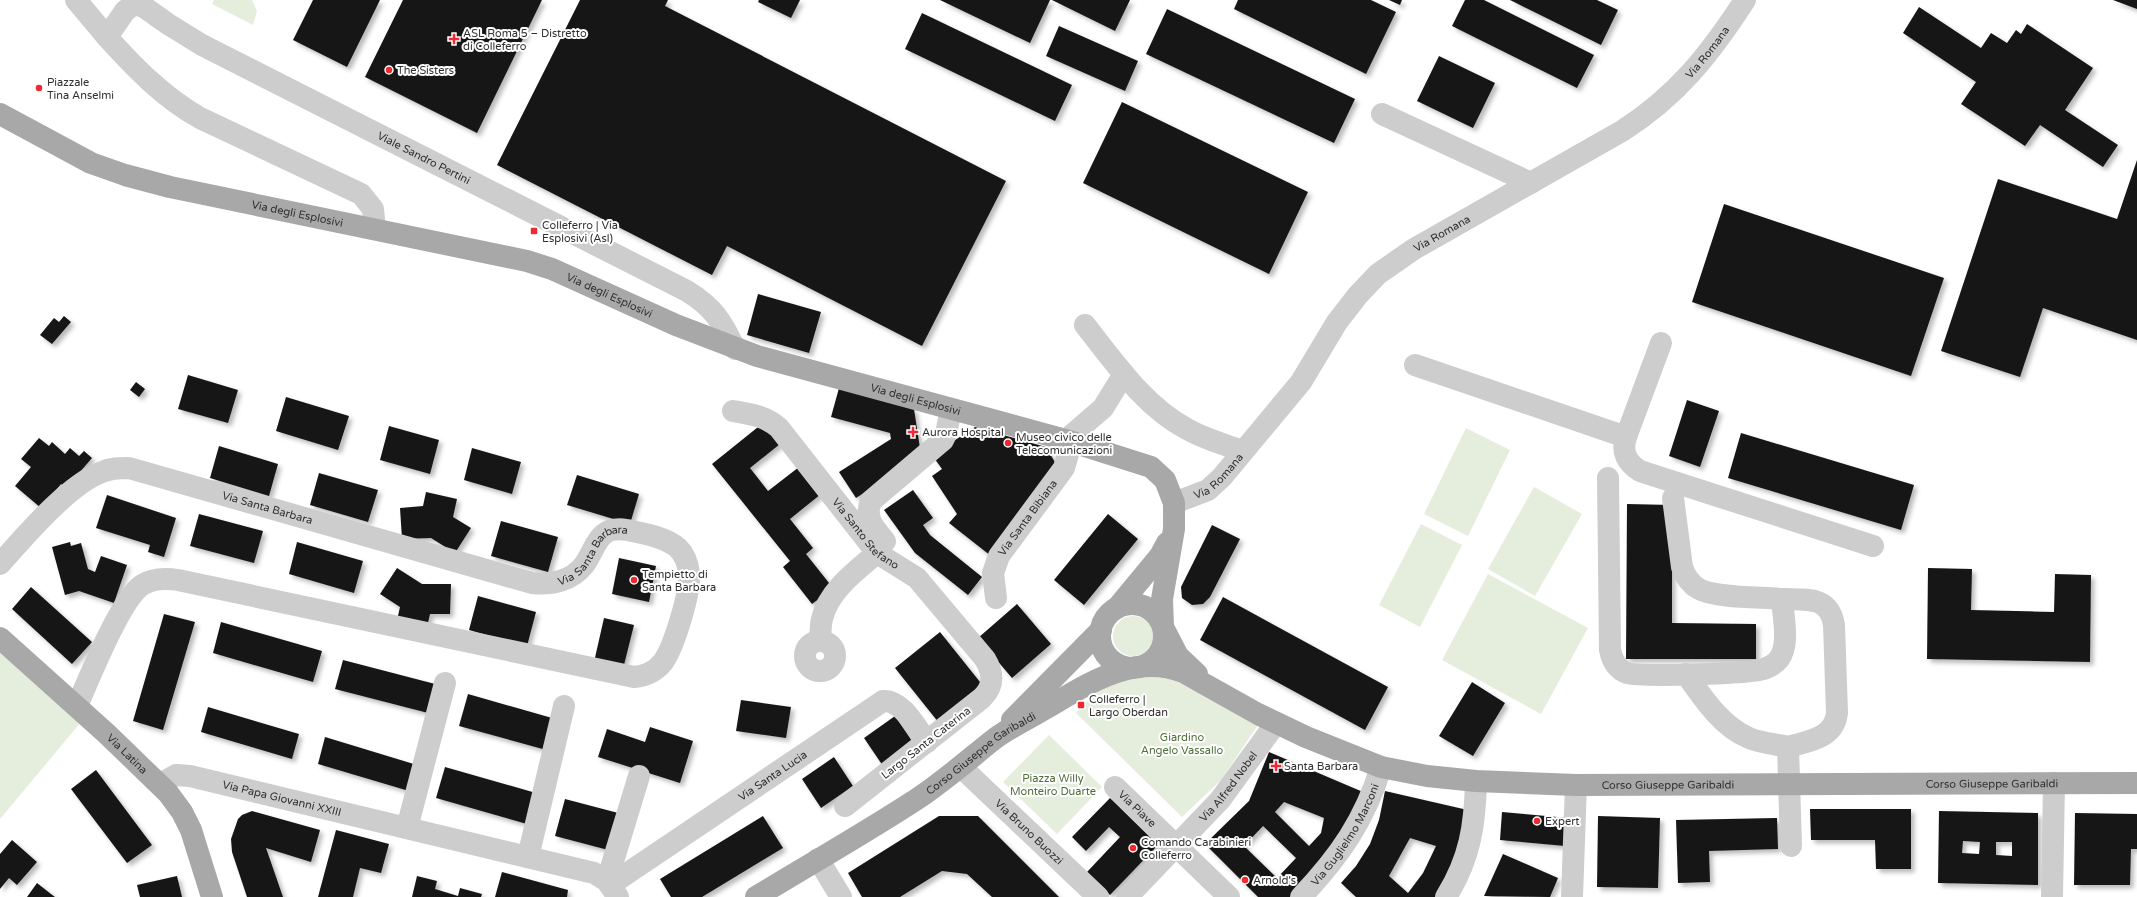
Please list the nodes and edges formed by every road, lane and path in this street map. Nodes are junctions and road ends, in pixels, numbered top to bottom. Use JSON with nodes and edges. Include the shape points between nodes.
{"nodes":[{"id":1,"x":76,"y":0,"type":"edge"},
{"id":2,"x":1745,"y":0,"type":"edge"},
{"id":3,"x":107,"y":37,"type":"junction"},
{"id":4,"x":0,"y":114,"type":"edge"},
{"id":5,"x":1382,"y":114,"type":"dead end"},
{"id":6,"x":1531,"y":183,"type":"junction"},
{"id":7,"x":375,"y":229,"type":"junction"},
{"id":8,"x":1084,"y":325,"type":"dead end"},
{"id":9,"x":1661,"y":343,"type":"dead end"},
{"id":10,"x":735,"y":349,"type":"junction"},
{"id":11,"x":1415,"y":366,"type":"dead end"},
{"id":12,"x":1124,"y":374,"type":"junction"},
{"id":13,"x":951,"y":409,"type":"junction"},
{"id":14,"x":732,"y":411,"type":"dead end"},
{"id":15,"x":1626,"y":437,"type":"junction"},
{"id":16,"x":1066,"y":440,"type":"junction"},
{"id":17,"x":1242,"y":451,"type":"junction"},
{"id":18,"x":1608,"y":478,"type":"dead end"},
{"id":19,"x":1673,"y":498,"type":"dead end"},
{"id":20,"x":1174,"y":503,"type":"junction"},
{"id":21,"x":1174,"y":529,"type":"junction"},
{"id":22,"x":1873,"y":546,"type":"dead end"},
{"id":23,"x":877,"y":553,"type":"junction"},
{"id":24,"x":0,"y":564,"type":"edge"},
{"id":25,"x":917,"y":578,"type":"junction"},
{"id":26,"x":996,"y":598,"type":"dead end"},
{"id":27,"x":1782,"y":599,"type":"junction"},
{"id":28,"x":1117,"y":608,"type":"junction"},
{"id":29,"x":1163,"y":627,"type":"junction"},
{"id":30,"x":1101,"y":630,"type":"junction"},
{"id":31,"x":0,"y":638,"type":"edge"},
{"id":32,"x":820,"y":640,"type":"dead end"},
{"id":33,"x":1134,"y":668,"type":"junction"},
{"id":34,"x":991,"y":671,"type":"joint"},
{"id":35,"x":1686,"y":674,"type":"junction"},
{"id":36,"x":446,"y":683,"type":"dead end"},
{"id":37,"x":1218,"y":692,"type":"junction"},
{"id":38,"x":77,"y":706,"type":"junction"},
{"id":39,"x":564,"y":706,"type":"dead end"},
{"id":40,"x":1276,"y":723,"type":"junction"},
{"id":41,"x":995,"y":739,"type":"junction"},
{"id":42,"x":927,"y":742,"type":"junction"},
{"id":43,"x":1788,"y":747,"type":"junction"},
{"id":44,"x":961,"y":767,"type":"junction"},
{"id":45,"x":1381,"y":767,"type":"junction"},
{"id":46,"x":639,"y":776,"type":"dead end"},
{"id":47,"x":1476,"y":781,"type":"junction"},
{"id":48,"x":2054,"y":783,"type":"junction"},
{"id":49,"x":2137,"y":783,"type":"edge"},
{"id":50,"x":160,"y":784,"type":"junction"},
{"id":51,"x":1576,"y":785,"type":"junction"},
{"id":52,"x":1789,"y":785,"type":"junction"},
{"id":53,"x":1116,"y":787,"type":"dead end"},
{"id":54,"x":845,"y":806,"type":"dead end"},
{"id":55,"x":407,"y":828,"type":"junction"},
{"id":56,"x":1176,"y":846,"type":"junction"},
{"id":57,"x":1791,"y":846,"type":"dead end"},
{"id":58,"x":528,"y":857,"type":"junction"},
{"id":59,"x":818,"y":859,"type":"junction"},
{"id":60,"x":612,"y":888,"type":"edge"},
{"id":61,"x":212,"y":897,"type":"edge"},
{"id":62,"x":756,"y":897,"type":"edge"},
{"id":63,"x":841,"y":897,"type":"edge"},
{"id":64,"x":1098,"y":897,"type":"edge"},
{"id":65,"x":1127,"y":897,"type":"edge"},
{"id":66,"x":1229,"y":897,"type":"edge"},
{"id":67,"x":1301,"y":897,"type":"edge"},
{"id":68,"x":1446,"y":897,"type":"edge"},
{"id":69,"x":1572,"y":897,"type":"edge"},
{"id":70,"x":2052,"y":897,"type":"edge"}],
"edges":[{"from":1,"to":3,"type":"street"},
{"from":2,"to":6,"type":"street","name":"Via Romana","via":[[1704,60],[1672,94],[1622,131]]},
{"from":3,"to":7,"type":"street","via":[[148,80],[189,111],[361,194],[373,209]]},
{"from":3,"to":10,"type":"street","name":"Viale Sandro Pertini","via":[[129,7],[134,4],[144,7],[202,45],[687,291],[708,305],[718,316]]},
{"from":4,"to":7,"type":"main road","name":"Via degli Esplosivi","via":[[69,153],[125,176]]},
{"from":5,"to":6,"type":"street"},
{"from":6,"to":17,"type":"street","name":"Via Romana","via":[[1407,253],[1375,277],[1336,322],[1301,382]]},
{"from":7,"to":10,"type":"main road","name":"Via degli Esplosivi","via":[[503,255],[539,265]]},
{"from":8,"to":12,"type":"street"},
{"from":9,"to":15,"type":"street"},
{"from":10,"to":13,"type":"main road","name":"Via degli Esplosivi"},
{"from":11,"to":15,"type":"street"},
{"from":12,"to":16,"type":"street","via":[[1103,408]]},
{"from":12,"to":17,"type":"street","via":[[1152,404],[1178,423]]},
{"from":13,"to":16,"type":"main road","name":"Via degli Esplosivi"},
{"from":13,"to":25,"type":"street","via":[[943,440],[871,501],[867,512],[874,528]]},
{"from":14,"to":23,"type":"street","name":"Via Santo Stefano","via":[[758,415],[779,428]]},
{"from":15,"to":22,"type":"street","via":[[1625,455],[1630,464],[1640,471]]},
{"from":16,"to":20,"type":"main road","name":"Via degli Esplosivi","via":[[1151,467],[1165,480]]},
{"from":16,"to":26,"type":"street","name":"Via Santa Bibiana","via":[[1068,454],[1064,468],[996,563],[993,573]]},
{"from":17,"to":20,"type":"street","name":"Via Romana","via":[[1222,477],[1208,490]]},
{"from":18,"to":35,"type":"street","via":[[1611,655],[1618,667],[1628,673]]},
{"from":19,"to":27,"type":"street","via":[[1682,567],[1693,585],[1712,593]]},
{"from":20,"to":21,"type":"main road","name":"Via degli Esplosivi"},
{"from":21,"to":28,"type":"main road","name":"Via degli Esplosivi","via":[[1160,556]]},
{"from":21,"to":29,"type":"main road","name":"Via degli Esplosivi","via":[[1162,592]]},
{"from":23,"to":25,"type":"street","name":"Via Santo Stefano"},
{"from":23,"to":32,"type":"street","via":[[842,584],[827,605],[822,619]]},
{"from":24,"to":38,"type":"street","name":"Via Santa Barbara","via":[[28,532],[76,488],[101,472],[129,468],[532,583],[558,582],[576,573],[585,563],[597,540],[606,533],[617,530],[665,540],[678,549],[688,568],[689,580],[672,647],[657,668],[649,674],[634,677],[178,580],[154,580],[142,585],[126,605]]},
{"from":25,"to":34,"type":"street","name":"Via Santo Stefano","via":[[985,659]]},
{"from":27,"to":35,"type":"street","via":[[1784,648],[1778,660],[1772,665],[1758,670]]},
{"from":27,"to":43,"type":"street","via":[[1815,600],[1826,606],[1833,618],[1835,632],[1835,724],[1829,733],[1820,738]]},
{"from":28,"to":29,"type":"main road","via":[[1125,605],[1144,606],[1159,618]]},
{"from":28,"to":30,"type":"main road","via":[[1107,618]]},
{"from":29,"to":33,"type":"main road","via":[[1163,646],[1158,654],[1152,661]]},
{"from":29,"to":37,"type":"main road","name":"Corso Giuseppe Garibaldi","via":[[1173,649],[1183,662]]},
{"from":30,"to":33,"type":"main road","via":[[1102,648],[1109,658],[1123,667]]},
{"from":30,"to":41,"type":"main road"},
{"from":31,"to":38,"type":"main road","name":"Via Latina"},
{"from":33,"to":37,"type":"main road","name":"Corso Giuseppe Garibaldi","via":[[1171,667]]},
{"from":33,"to":41,"type":"main road","name":"Corso Giuseppe Garibaldi","via":[[1096,679]]},
{"from":34,"to":42,"type":"street","name":"Largo Santa Caterina","via":[[992,682],[988,693]]},
{"from":35,"to":43,"type":"street","via":[[1709,705],[1733,728],[1757,741]]},
{"from":36,"to":55,"type":"street"},
{"from":37,"to":40,"type":"main road","name":"Corso Giuseppe Garibaldi"},
{"from":38,"to":50,"type":"main road","name":"Via Latina"},
{"from":39,"to":58,"type":"street"},
{"from":40,"to":45,"type":"main road","name":"Corso Giuseppe Garibaldi"},
{"from":40,"to":56,"type":"street","name":"Via Alfred Nobel","via":[[1228,791]]},
{"from":41,"to":44,"type":"main road","name":"Corso Giuseppe Garibaldi"},
{"from":42,"to":54,"type":"street","name":"Largo Santa Caterina"},
{"from":42,"to":60,"type":"street","name":"Via Santa Lucia","via":[[900,708],[893,702],[883,700]]},
{"from":43,"to":52,"type":"street"},
{"from":44,"to":59,"type":"main road","name":"Corso Giuseppe Garibaldi","via":[[912,802]]},
{"from":44,"to":64,"type":"street","name":"Via Bruno Buozzi"},
{"from":45,"to":47,"type":"main road","name":"Corso Giuseppe Garibaldi","via":[[1427,776]]},
{"from":45,"to":67,"type":"street","name":"Via Guglielmo Marconi","via":[[1370,801],[1354,831],[1332,864]]},
{"from":46,"to":60,"type":"street"},
{"from":47,"to":51,"type":"main road","name":"Corso Giuseppe Garibaldi"},
{"from":47,"to":68,"type":"street","via":[[1475,809],[1467,854],[1462,870]]},
{"from":48,"to":49,"type":"main road","name":"Corso Giuseppe Garibaldi"},
{"from":48,"to":52,"type":"main road","name":"Corso Giuseppe Garibaldi"},
{"from":48,"to":70,"type":"street"},
{"from":50,"to":55,"type":"street","name":"Via Papa Giovanni XXIII","via":[[170,777],[185,775]]},
{"from":50,"to":61,"type":"main road","name":"Via Latina","via":[[177,803],[187,821]]},
{"from":51,"to":52,"type":"main road","name":"Corso Giuseppe Garibaldi"},
{"from":51,"to":69,"type":"street"},
{"from":52,"to":57,"type":"street"},
{"from":53,"to":56,"type":"street","name":"Via Piave"},
{"from":55,"to":58,"type":"street","name":"Via Papa Giovanni XXIII"},
{"from":56,"to":65,"type":"street","name":"Via Alfred Nobel"},
{"from":56,"to":66,"type":"street","name":"Via Piave"},
{"from":58,"to":60,"type":"street","name":"Via Papa Giovanni XXIII","via":[[594,873]]},
{"from":59,"to":62,"type":"main road","name":"Corso Giuseppe Garibaldi"},
{"from":59,"to":63,"type":"street"}]}
